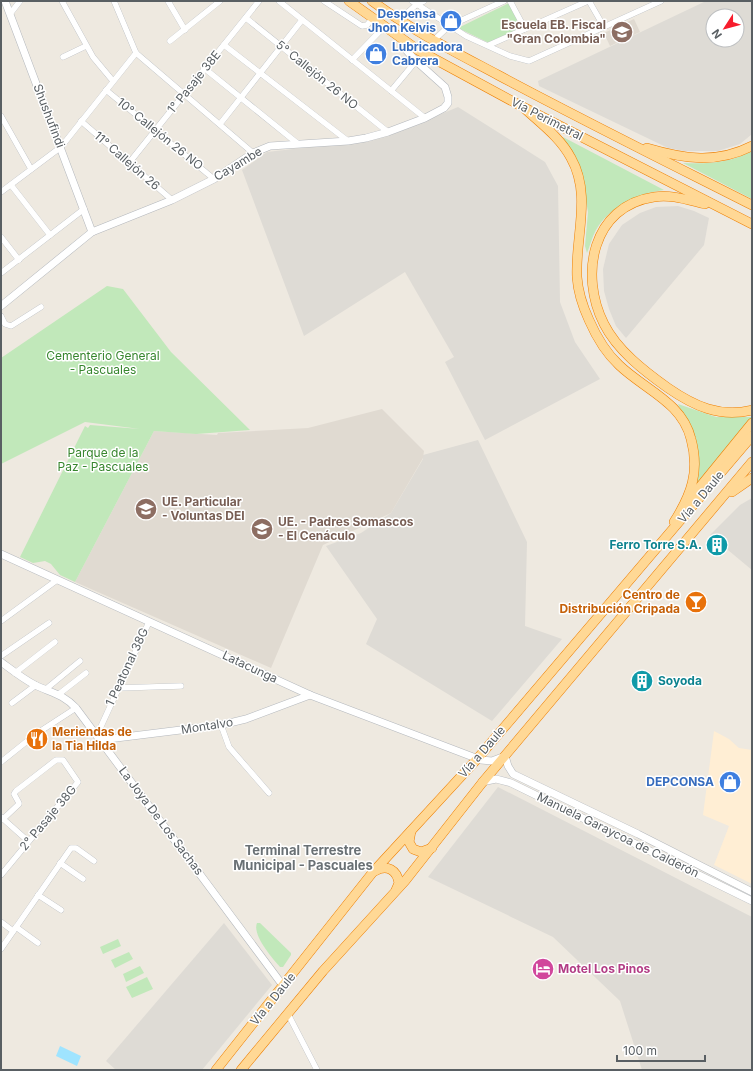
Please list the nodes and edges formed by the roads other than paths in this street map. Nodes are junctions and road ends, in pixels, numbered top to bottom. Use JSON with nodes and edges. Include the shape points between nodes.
{"nodes":[{"id":1,"x":20,"y":1,"type":"edge"},
{"id":2,"x":62,"y":1,"type":"edge"},
{"id":3,"x":114,"y":1,"type":"edge"},
{"id":4,"x":168,"y":1,"type":"edge"},
{"id":5,"x":220,"y":1,"type":"edge"},
{"id":6,"x":259,"y":1,"type":"edge"},
{"id":7,"x":279,"y":1,"type":"edge"},
{"id":8,"x":324,"y":1,"type":"edge"},
{"id":9,"x":350,"y":1,"type":"edge"},
{"id":10,"x":372,"y":1,"type":"edge"},
{"id":11,"x":424,"y":1,"type":"edge"},
{"id":12,"x":504,"y":1,"type":"edge"},
{"id":13,"x":510,"y":1,"type":"edge"},
{"id":14,"x":588,"y":1,"type":"edge"},
{"id":15,"x":661,"y":1,"type":"edge"},
{"id":16,"x":414,"y":3,"type":"edge"},
{"id":17,"x":6,"y":8,"type":"edge"},
{"id":18,"x":246,"y":18,"type":"junction"},
{"id":19,"x":372,"y":19,"type":"junction"},
{"id":20,"x":302,"y":20,"type":"junction"},
{"id":21,"x":399,"y":20,"type":"junction"},
{"id":22,"x":449,"y":26,"type":"junction"},
{"id":23,"x":384,"y":27,"type":"junction"},
{"id":24,"x":604,"y":27,"type":"junction"},
{"id":25,"x":525,"y":29,"type":"junction"},
{"id":26,"x":185,"y":30,"type":"junction"},
{"id":27,"x":434,"y":40,"type":"junction"},
{"id":28,"x":170,"y":41,"type":"dead end"},
{"id":29,"x":406,"y":42,"type":"junction"},
{"id":30,"x":224,"y":45,"type":"junction"},
{"id":31,"x":489,"y":45,"type":"junction"},
{"id":32,"x":86,"y":46,"type":"junction"},
{"id":33,"x":281,"y":46,"type":"junction"},
{"id":34,"x":136,"y":53,"type":"junction"},
{"id":35,"x":63,"y":57,"type":"dead end"},
{"id":36,"x":352,"y":60,"type":"junction"},
{"id":37,"x":416,"y":61,"type":"junction"},
{"id":38,"x":204,"y":68,"type":"junction"},
{"id":39,"x":260,"y":73,"type":"junction"},
{"id":40,"x":113,"y":81,"type":"junction"},
{"id":41,"x":106,"y":90,"type":"junction"},
{"id":42,"x":391,"y":91,"type":"junction"},
{"id":43,"x":184,"y":94,"type":"junction"},
{"id":44,"x":240,"y":99,"type":"junction"},
{"id":45,"x":523,"y":107,"type":"junction"},
{"id":46,"x":1,"y":116,"type":"edge"},
{"id":47,"x":425,"y":118,"type":"junction"},
{"id":48,"x":81,"y":121,"type":"junction"},
{"id":49,"x":220,"y":124,"type":"junction"},
{"id":50,"x":3,"y":126,"type":"edge"},
{"id":51,"x":155,"y":130,"type":"junction"},
{"id":52,"x":388,"y":132,"type":"junction"},
{"id":53,"x":622,"y":140,"type":"junction"},
{"id":54,"x":348,"y":141,"type":"junction"},
{"id":55,"x":297,"y":143,"type":"junction"},
{"id":56,"x":752,"y":146,"type":"edge"},
{"id":57,"x":61,"y":147,"type":"junction"},
{"id":58,"x":253,"y":153,"type":"junction"},
{"id":59,"x":129,"y":163,"type":"junction"},
{"id":60,"x":31,"y":169,"type":"junction"},
{"id":61,"x":214,"y":179,"type":"junction"},
{"id":62,"x":11,"y":185,"type":"junction"},
{"id":63,"x":1,"y":192,"type":"edge"},
{"id":64,"x":172,"y":200,"type":"junction"},
{"id":65,"x":752,"y":205,"type":"edge"},
{"id":66,"x":718,"y":207,"type":"junction"},
{"id":67,"x":84,"y":209,"type":"junction"},
{"id":68,"x":752,"y":224,"type":"edge"},
{"id":69,"x":92,"y":232,"type":"junction"},
{"id":70,"x":50,"y":235,"type":"junction"},
{"id":71,"x":1,"y":237,"type":"edge"},
{"id":72,"x":19,"y":260,"type":"junction"},
{"id":73,"x":1,"y":274,"type":"edge"},
{"id":74,"x":1,"y":306,"type":"edge"},
{"id":75,"x":41,"y":307,"type":"dead end"},
{"id":76,"x":1,"y":316,"type":"edge"},
{"id":77,"x":752,"y":410,"type":"edge"},
{"id":78,"x":752,"y":423,"type":"edge"},
{"id":79,"x":752,"y":436,"type":"edge"},
{"id":80,"x":752,"y":462,"type":"edge"},
{"id":81,"x":752,"y":478,"type":"edge"},
{"id":82,"x":684,"y":506,"type":"junction"},
{"id":83,"x":714,"y":507,"type":"junction"},
{"id":84,"x":1,"y":554,"type":"edge"},
{"id":85,"x":653,"y":554,"type":"junction"},
{"id":86,"x":56,"y":580,"type":"junction"},
{"id":87,"x":1,"y":621,"type":"edge"},
{"id":88,"x":149,"y":622,"type":"junction"},
{"id":89,"x":48,"y":623,"type":"dead end"},
{"id":90,"x":56,"y":642,"type":"dead end"},
{"id":91,"x":1,"y":656,"type":"edge"},
{"id":92,"x":80,"y":661,"type":"dead end"},
{"id":93,"x":1,"y":662,"type":"edge"},
{"id":94,"x":15,"y":673,"type":"junction"},
{"id":95,"x":86,"y":673,"type":"dead end"},
{"id":96,"x":36,"y":685,"type":"junction"},
{"id":97,"x":181,"y":686,"type":"dead end"},
{"id":98,"x":117,"y":688,"type":"junction"},
{"id":99,"x":46,"y":689,"type":"junction"},
{"id":100,"x":59,"y":694,"type":"junction"},
{"id":101,"x":310,"y":695,"type":"junction"},
{"id":102,"x":12,"y":703,"type":"dead end"},
{"id":103,"x":76,"y":708,"type":"junction"},
{"id":104,"x":221,"y":725,"type":"junction"},
{"id":105,"x":98,"y":738,"type":"junction"},
{"id":106,"x":505,"y":756,"type":"junction"},
{"id":107,"x":478,"y":758,"type":"junction"},
{"id":108,"x":1,"y":762,"type":"edge"},
{"id":109,"x":482,"y":783,"type":"junction"},
{"id":110,"x":269,"y":793,"type":"dead end"},
{"id":111,"x":2,"y":818,"type":"edge"},
{"id":112,"x":412,"y":830,"type":"junction"},
{"id":113,"x":638,"y":834,"type":"junction"},
{"id":114,"x":28,"y":841,"type":"junction"},
{"id":115,"x":633,"y":843,"type":"junction"},
{"id":116,"x":432,"y":848,"type":"junction"},
{"id":117,"x":94,"y":861,"type":"dead end"},
{"id":118,"x":60,"y":863,"type":"junction"},
{"id":119,"x":374,"y":872,"type":"junction"},
{"id":120,"x":1,"y":875,"type":"edge"},
{"id":121,"x":83,"y":879,"type":"dead end"},
{"id":122,"x":752,"y":892,"type":"edge"},
{"id":123,"x":393,"y":894,"type":"junction"},
{"id":124,"x":38,"y":895,"type":"junction"},
{"id":125,"x":752,"y":901,"type":"edge"},
{"id":126,"x":61,"y":910,"type":"dead end"},
{"id":127,"x":1,"y":922,"type":"edge"},
{"id":128,"x":14,"y":929,"type":"junction"},
{"id":129,"x":38,"y":943,"type":"dead end"},
{"id":130,"x":1,"y":949,"type":"edge"},
{"id":131,"x":284,"y":987,"type":"junction"},
{"id":132,"x":288,"y":1014,"type":"junction"},
{"id":133,"x":216,"y":1070,"type":"edge"},
{"id":134,"x":241,"y":1070,"type":"edge"},
{"id":135,"x":317,"y":1070,"type":"edge"}],
"edges":[{"from":1,"to":17,"type":"street"},
{"from":2,"to":32,"type":"street"},
{"from":3,"to":34,"type":"street"},
{"from":4,"to":26,"type":"street"},
{"from":5,"to":26,"type":"street"},
{"from":6,"to":18,"type":"street","name":"1° Pasaje 38E"},
{"from":7,"to":20,"type":"street"},
{"from":8,"to":19,"type":"street","via":[[362,26],[367,25]]},
{"from":9,"to":19,"type":"highway","name":"Vía Perimetral"},
{"from":10,"to":21,"type":"highway","name":"Vía Perimetral"},
{"from":11,"to":16,"type":"street"},
{"from":12,"to":22,"type":"street"},
{"from":13,"to":25,"type":"street"},
{"from":14,"to":24,"type":"street"},
{"from":14,"to":25,"type":"street"},
{"from":15,"to":24,"type":"street"},
{"from":16,"to":21,"type":"street"},
{"from":16,"to":22,"type":"street"},
{"from":17,"to":57,"type":"street","name":"Shushufindi"},
{"from":18,"to":30,"type":"street","name":"1° Pasaje 38E"},
{"from":18,"to":33,"type":"street","name":"5° Callejón 26 NO"},
{"from":19,"to":23,"type":"highway","name":"Vía Perimetral"},
{"from":20,"to":33,"type":"street"},
{"from":20,"to":36,"type":"street"},
{"from":21,"to":27,"type":"highway","name":"Vía Perimetral"},
{"from":22,"to":27,"type":"street"},
{"from":22,"to":31,"type":"street"},
{"from":23,"to":29,"type":"highway","name":"Vía Perimetral"},
{"from":23,"to":36,"type":"street"},
{"from":24,"to":31,"type":"street","via":[[529,61],[510,56]]},
{"from":25,"to":31,"type":"street"},
{"from":26,"to":28,"type":"street"},
{"from":27,"to":53,"type":"highway","name":"Vía Perimetral"},
{"from":29,"to":37,"type":"street","name":"Cayambe","via":[[408,51]]},
{"from":29,"to":45,"type":"highway","name":"Vía Perimetral"},
{"from":30,"to":38,"type":"street","name":"1° Pasaje 38E"},
{"from":30,"to":39,"type":"street"},
{"from":32,"to":35,"type":"street"},
{"from":32,"to":40,"type":"street"},
{"from":33,"to":39,"type":"street"},
{"from":33,"to":52,"type":"street","name":"5° Callejón 26 NO"},
{"from":34,"to":40,"type":"street"},
{"from":34,"to":43,"type":"street"},
{"from":36,"to":42,"type":"street"},
{"from":37,"to":42,"type":"street"},
{"from":37,"to":47,"type":"street","name":"Cayambe","via":[[445,87],[448,97],[448,103],[444,108]]},
{"from":38,"to":43,"type":"street","name":"1° Pasaje 38E"},
{"from":38,"to":44,"type":"street"},
{"from":39,"to":44,"type":"street"},
{"from":39,"to":54,"type":"street"},
{"from":40,"to":41,"type":"street"},
{"from":41,"to":48,"type":"street"},
{"from":41,"to":51,"type":"street","name":"10° Callejón 26 NO"},
{"from":42,"to":47,"type":"street"},
{"from":43,"to":49,"type":"street"},
{"from":43,"to":51,"type":"street","name":"1° Pasaje 38E"},
{"from":44,"to":49,"type":"street"},
{"from":44,"to":55,"type":"street"},
{"from":45,"to":66,"type":"highway","name":"Vía Perimetral"},
{"from":45,"to":82,"type":"highway","via":[[560,142],[572,159],[582,193],[577,277],[582,304],[589,322],[619,365],[667,401],[687,426],[694,463],[690,495]]},
{"from":46,"to":50,"type":"street"},
{"from":47,"to":52,"type":"street","name":"Cayambe"},
{"from":48,"to":57,"type":"street"},
{"from":48,"to":59,"type":"street","name":"11° Callejón 26"},
{"from":49,"to":58,"type":"street"},
{"from":50,"to":60,"type":"street"},
{"from":51,"to":59,"type":"street","name":"1° Pasaje 38E"},
{"from":51,"to":61,"type":"street","name":"10° Callejón 26 NO"},
{"from":52,"to":54,"type":"street","name":"Cayambe"},
{"from":53,"to":56,"type":"highway","via":[[670,155],[690,158],[716,158]]},
{"from":53,"to":65,"type":"highway","name":"Vía Perimetral"},
{"from":54,"to":55,"type":"street","name":"Cayambe"},
{"from":55,"to":58,"type":"street","name":"Cayambe","via":[[270,146]]},
{"from":57,"to":60,"type":"street"},
{"from":57,"to":67,"type":"street","name":"Shushufindi"},
{"from":58,"to":61,"type":"street","name":"Cayambe"},
{"from":59,"to":64,"type":"street","name":"11° Callejón 26"},
{"from":60,"to":62,"type":"street"},
{"from":61,"to":64,"type":"street","name":"Cayambe"},
{"from":62,"to":63,"type":"street"},
{"from":62,"to":70,"type":"street"},
{"from":64,"to":69,"type":"street","name":"Cayambe"},
{"from":66,"to":68,"type":"highway","name":"Vía Perimetral"},
{"from":66,"to":77,"type":"highway","via":[[675,197],[654,197],[632,203],[614,214],[600,234],[591,266],[592,283],[601,316],[612,337],[623,351],[658,381],[701,408],[740,413]]},
{"from":67,"to":69,"type":"street","name":"Shushufindi"},
{"from":67,"to":70,"type":"street"},
{"from":69,"to":74,"type":"street","name":"Cayambe"},
{"from":70,"to":72,"type":"street"},
{"from":71,"to":72,"type":"street"},
{"from":72,"to":73,"type":"street"},
{"from":75,"to":76,"type":"street","via":[[11,326],[5,324]]},
{"from":78,"to":82,"type":"highway"},
{"from":79,"to":85,"type":"highway","name":"Vía a Daule"},
{"from":80,"to":83,"type":"highway","name":"Vía a Daule"},
{"from":81,"to":83,"type":"highway"},
{"from":82,"to":85,"type":"highway"},
{"from":83,"to":106,"type":"highway","name":"Vía a Daule"},
{"from":84,"to":86,"type":"street","name":"Latacunga"},
{"from":85,"to":107,"type":"highway","name":"Vía a Daule"},
{"from":86,"to":87,"type":"street"},
{"from":86,"to":88,"type":"street","name":"Latacunga"},
{"from":88,"to":98,"type":"street","name":"1 Peatonal 38G"},
{"from":88,"to":101,"type":"street","name":"Latacunga"},
{"from":89,"to":91,"type":"street"},
{"from":90,"to":94,"type":"street"},
{"from":92,"to":99,"type":"street"},
{"from":93,"to":94,"type":"street","name":"La Joya De Los Sachas"},
{"from":94,"to":96,"type":"street","name":"La Joya De Los Sachas"},
{"from":95,"to":100,"type":"street"},
{"from":96,"to":99,"type":"street","name":"La Joya De Los Sachas"},
{"from":96,"to":102,"type":"street"},
{"from":97,"to":98,"type":"street"},
{"from":98,"to":105,"type":"street","name":"1 Peatonal 38G"},
{"from":99,"to":100,"type":"street","name":"La Joya De Los Sachas"},
{"from":100,"to":103,"type":"street","name":"La Joya De Los Sachas"},
{"from":101,"to":104,"type":"street","name":"Montalvo","via":[[246,719]]},
{"from":101,"to":107,"type":"street","name":"Latacunga"},
{"from":103,"to":105,"type":"street","name":"La Joya De Los Sachas"},
{"from":103,"to":108,"type":"street","via":[[36,734]]},
{"from":104,"to":105,"type":"street","name":"Montalvo"},
{"from":104,"to":110,"type":"street","via":[[229,747]]},
{"from":105,"to":131,"type":"street","name":"La Joya De Los Sachas"},
{"from":106,"to":107,"type":"street","name":"Latacunga","via":[[492,761]]},
{"from":106,"to":109,"type":"highway","name":"Vía a Daule"},
{"from":106,"to":113,"type":"street","name":"Manuela Garaycoa de Calderón","via":[[513,774]]},
{"from":107,"to":112,"type":"highway","name":"Vía a Daule"},
{"from":109,"to":115,"type":"street","name":"Manuela Garaycoa de Calderón","via":[[503,780]]},
{"from":109,"to":116,"type":"highway","name":"Vía a Daule"},
{"from":111,"to":114,"type":"street"},
{"from":111,"to":114,"type":"street","name":"2° Pasaje 38G","via":[[18,804],[14,794],[16,791],[56,760],[63,760],[78,782]]},
{"from":112,"to":116,"type":"highway","via":[[409,842],[413,848],[421,852]]},
{"from":112,"to":119,"type":"highway","name":"Vía a Daule"},
{"from":113,"to":115,"type":"street"},
{"from":113,"to":122,"type":"street","name":"Manuela Garaycoa de Calderón"},
{"from":114,"to":120,"type":"street","name":"2° Pasaje 38G"},
{"from":115,"to":125,"type":"street","name":"Manuela Garaycoa de Calderón"},
{"from":116,"to":123,"type":"highway","name":"Vía a Daule"},
{"from":117,"to":118,"type":"street","via":[[72,847]]},
{"from":118,"to":121,"type":"street"},
{"from":118,"to":124,"type":"street"},
{"from":119,"to":123,"type":"highway","via":[[382,868],[394,871],[399,883]]},
{"from":119,"to":131,"type":"highway","name":"Vía a Daule"},
{"from":123,"to":132,"type":"highway","name":"Vía a Daule"},
{"from":124,"to":126,"type":"street"},
{"from":124,"to":128,"type":"street"},
{"from":127,"to":128,"type":"street"},
{"from":128,"to":129,"type":"street"},
{"from":128,"to":130,"type":"street"},
{"from":131,"to":133,"type":"highway","name":"Vía a Daule"},
{"from":132,"to":134,"type":"highway","name":"Vía a Daule"},
{"from":132,"to":135,"type":"street"}]}
